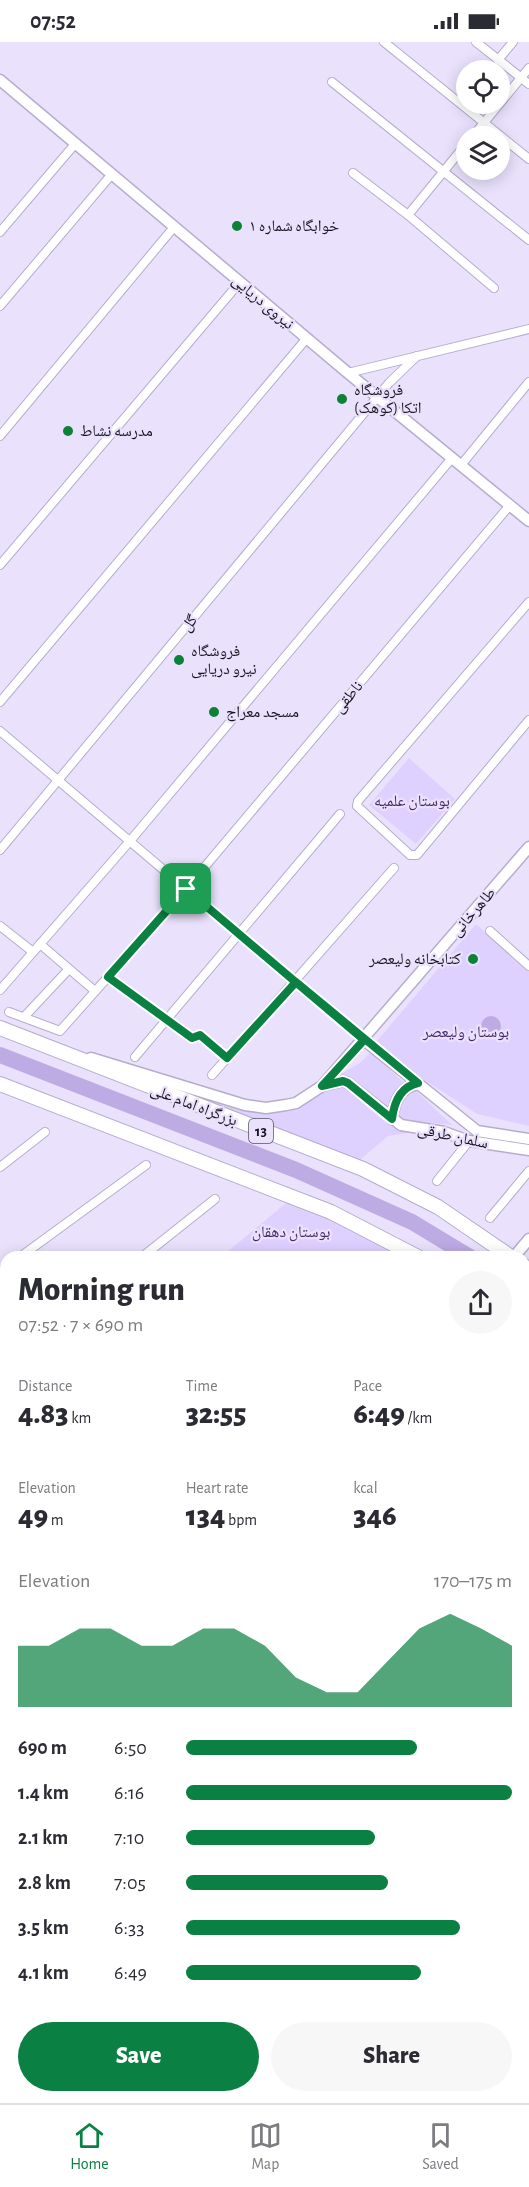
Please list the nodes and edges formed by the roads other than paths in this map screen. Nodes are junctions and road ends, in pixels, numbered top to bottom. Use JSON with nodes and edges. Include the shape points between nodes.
{"nodes":[{"id":1,"x":384,"y":42,"type":"edge"},
{"id":2,"x":476,"y":42,"type":"edge"},
{"id":3,"x":513,"y":42,"type":"edge"},
{"id":4,"x":498,"y":60,"type":"joint"},
{"id":5,"x":529,"y":68,"type":"edge"},
{"id":6,"x":510,"y":69,"type":"edge"},
{"id":7,"x":521,"y":78,"type":"junction"},
{"id":8,"x":0,"y":80,"type":"edge"},
{"id":9,"x":332,"y":82,"type":"dead end"},
{"id":10,"x":529,"y":84,"type":"edge"},
{"id":11,"x":485,"y":122,"type":"junction"},
{"id":12,"x":482,"y":126,"type":"edge"},
{"id":13,"x":75,"y":144,"type":"junction"},
{"id":14,"x":456,"y":156,"type":"edge"},
{"id":15,"x":529,"y":159,"type":"edge"},
{"id":16,"x":444,"y":170,"type":"junction"},
{"id":17,"x":353,"y":173,"type":"dead end"},
{"id":18,"x":112,"y":174,"type":"junction"},
{"id":19,"x":408,"y":215,"type":"junction"},
{"id":20,"x":174,"y":227,"type":"junction"},
{"id":21,"x":0,"y":232,"type":"edge"},
{"id":22,"x":529,"y":240,"type":"edge"},
{"id":23,"x":240,"y":282,"type":"junction"},
{"id":24,"x":494,"y":288,"type":"dead end"},
{"id":25,"x":0,"y":306,"type":"edge"},
{"id":26,"x":529,"y":329,"type":"edge"},
{"id":27,"x":307,"y":338,"type":"junction"},
{"id":28,"x":417,"y":356,"type":"junction"},
{"id":29,"x":348,"y":373,"type":"junction"},
{"id":30,"x":529,"y":382,"type":"edge"},
{"id":31,"x":378,"y":397,"type":"junction"},
{"id":32,"x":0,"y":436,"type":"edge"},
{"id":33,"x":457,"y":462,"type":"junction"},
{"id":34,"x":510,"y":506,"type":"junction"},
{"id":35,"x":529,"y":521,"type":"edge"},
{"id":36,"x":0,"y":566,"type":"edge"},
{"id":37,"x":529,"y":602,"type":"edge"},
{"id":38,"x":0,"y":702,"type":"edge"},
{"id":39,"x":529,"y":720,"type":"edge"},
{"id":40,"x":0,"y":731,"type":"edge"},
{"id":41,"x":58,"y":780,"type":"junction"},
{"id":42,"x":340,"y":814,"type":"dead end"},
{"id":43,"x":130,"y":841,"type":"junction"},
{"id":44,"x":529,"y":847,"type":"edge"},
{"id":45,"x":0,"y":850,"type":"edge"},
{"id":46,"x":394,"y":868,"type":"dead end"},
{"id":47,"x":186,"y":889,"type":"junction"},
{"id":48,"x":0,"y":926,"type":"edge"},
{"id":49,"x":490,"y":931,"type":"dead end"},
{"id":50,"x":237,"y":933,"type":"junction"},
{"id":51,"x":40,"y":944,"type":"junction"},
{"id":52,"x":33,"y":952,"type":"junction"},
{"id":53,"x":529,"y":966,"type":"edge"},
{"id":54,"x":69,"y":969,"type":"junction"},
{"id":55,"x":108,"y":977,"type":"junction"},
{"id":56,"x":296,"y":982,"type":"junction"},
{"id":57,"x":0,"y":990,"type":"edge"},
{"id":58,"x":95,"y":991,"type":"junction"},
{"id":59,"x":9,"y":1012,"type":"dead end"},
{"id":60,"x":24,"y":1017,"type":"junction"},
{"id":61,"x":166,"y":1020,"type":"junction"},
{"id":62,"x":0,"y":1028,"type":"edge"},
{"id":63,"x":364,"y":1040,"type":"junction"},
{"id":64,"x":47,"y":1046,"type":"junction"},
{"id":65,"x":135,"y":1057,"type":"dead end"},
{"id":66,"x":227,"y":1058,"type":"junction"},
{"id":67,"x":212,"y":1075,"type":"dead end"},
{"id":68,"x":418,"y":1083,"type":"junction"},
{"id":69,"x":0,"y":1084,"type":"edge"},
{"id":70,"x":322,"y":1086,"type":"junction"},
{"id":71,"x":392,"y":1119,"type":"junction"},
{"id":72,"x":45,"y":1132,"type":"dead end"},
{"id":73,"x":529,"y":1140,"type":"edge"},
{"id":74,"x":469,"y":1141,"type":"junction"},
{"id":75,"x":529,"y":1150,"type":"edge"},
{"id":76,"x":146,"y":1165,"type":"dead end"},
{"id":77,"x":0,"y":1167,"type":"edge"},
{"id":78,"x":529,"y":1171,"type":"edge"},
{"id":79,"x":437,"y":1180,"type":"dead end"},
{"id":80,"x":215,"y":1199,"type":"dead end"},
{"id":81,"x":490,"y":1218,"type":"dead end"},
{"id":82,"x":28,"y":1251,"type":"edge"},
{"id":83,"x":150,"y":1251,"type":"edge"},
{"id":84,"x":406,"y":1251,"type":"edge"},
{"id":85,"x":503,"y":1251,"type":"edge"}],
"edges":[{"from":1,"to":11,"type":"street"},
{"from":2,"to":4,"type":"street"},
{"from":3,"to":4,"type":"street"},
{"from":5,"to":7,"type":"street"},
{"from":6,"to":7,"type":"street"},
{"from":7,"to":10,"type":"street"},
{"from":7,"to":11,"type":"street"},
{"from":8,"to":13,"type":"main road","name":"نیروی دریایی"},
{"from":9,"to":16,"type":"street"},
{"from":11,"to":12,"type":"street"},
{"from":11,"to":15,"type":"street"},
{"from":13,"to":18,"type":"main road","name":"نیروی دریایی"},
{"from":13,"to":21,"type":"street"},
{"from":14,"to":16,"type":"street"},
{"from":16,"to":19,"type":"street"},
{"from":16,"to":22,"type":"street"},
{"from":17,"to":19,"type":"street"},
{"from":18,"to":20,"type":"main road","name":"نیروی دریایی"},
{"from":18,"to":25,"type":"street"},
{"from":19,"to":24,"type":"street"},
{"from":20,"to":23,"type":"main road","name":"نیروی دریایی"},
{"from":20,"to":32,"type":"street"},
{"from":23,"to":27,"type":"main road","name":"نیروی دریایی"},
{"from":23,"to":36,"type":"street"},
{"from":26,"to":28,"type":"street"},
{"from":27,"to":29,"type":"main road","name":"نیروی دریایی"},
{"from":27,"to":38,"type":"street"},
{"from":28,"to":29,"type":"street"},
{"from":28,"to":31,"type":"street","name":"گل"},
{"from":29,"to":31,"type":"main road","name":"نیروی دریایی"},
{"from":30,"to":33,"type":"street"},
{"from":31,"to":33,"type":"main road","name":"نیروی دریایی"},
{"from":31,"to":41,"type":"street","name":"گل"},
{"from":33,"to":34,"type":"main road","name":"نیروی دریایی"},
{"from":33,"to":43,"type":"street"},
{"from":34,"to":35,"type":"main road","name":"نیروی دریایی"},
{"from":34,"to":47,"type":"street","name":"ناطقی"},
{"from":37,"to":39,"type":"street","via":[[357,806],[413,856]]},
{"from":40,"to":41,"type":"street"},
{"from":41,"to":43,"type":"street"},
{"from":41,"to":45,"type":"street","name":"گل"},
{"from":42,"to":50,"type":"street"},
{"from":43,"to":47,"type":"street"},
{"from":43,"to":51,"type":"street"},
{"from":44,"to":63,"type":"main road","name":"طاهرخانی"},
{"from":46,"to":56,"type":"street"},
{"from":47,"to":50,"type":"street"},
{"from":47,"to":55,"type":"street","name":"ناطقی"},
{"from":48,"to":52,"type":"street"},
{"from":49,"to":53,"type":"street"},
{"from":50,"to":56,"type":"street"},
{"from":50,"to":61,"type":"street"},
{"from":51,"to":52,"type":"street"},
{"from":51,"to":54,"type":"street"},
{"from":52,"to":57,"type":"street"},
{"from":54,"to":58,"type":"street"},
{"from":54,"to":60,"type":"street"},
{"from":55,"to":58,"type":"street","name":"ناطقی"},
{"from":55,"to":61,"type":"street"},
{"from":56,"to":63,"type":"street"},
{"from":56,"to":66,"type":"street"},
{"from":58,"to":60,"type":"street","name":"ناطقی","via":[[60,1031]]},
{"from":59,"to":60,"type":"street"},
{"from":61,"to":65,"type":"street"},
{"from":61,"to":66,"type":"street","via":[[192,1038],[200,1035]]},
{"from":62,"to":64,"type":"highway","name":"بزرگراه امام علی","number":"13"},
{"from":63,"to":68,"type":"main road"},
{"from":63,"to":70,"type":"main road","name":"طاهرخانی"},
{"from":64,"to":70,"type":"main road","via":[[245,1105],[286,1106]]},
{"from":64,"to":85,"type":"highway","name":"بزرگراه امام علی","number":"13","via":[[363,1169],[438,1207]]},
{"from":66,"to":67,"type":"street"},
{"from":68,"to":71,"type":"main road","via":[[399,1096]]},
{"from":68,"to":73,"type":"main road","via":[[477,1131]]},
{"from":69,"to":84,"type":"highway","via":[[331,1212]]},
{"from":70,"to":71,"type":"main road","name":"سلمان طرقی","via":[[348,1083]]},
{"from":71,"to":74,"type":"main road","name":"سلمان طرقی","via":[[401,1125],[444,1132]]},
{"from":72,"to":77,"type":"street"},
{"from":74,"to":75,"type":"main road","name":"سلمان طرقی"},
{"from":74,"to":79,"type":"street"},
{"from":76,"to":82,"type":"street"},
{"from":78,"to":81,"type":"street"},
{"from":80,"to":83,"type":"street"}]}
